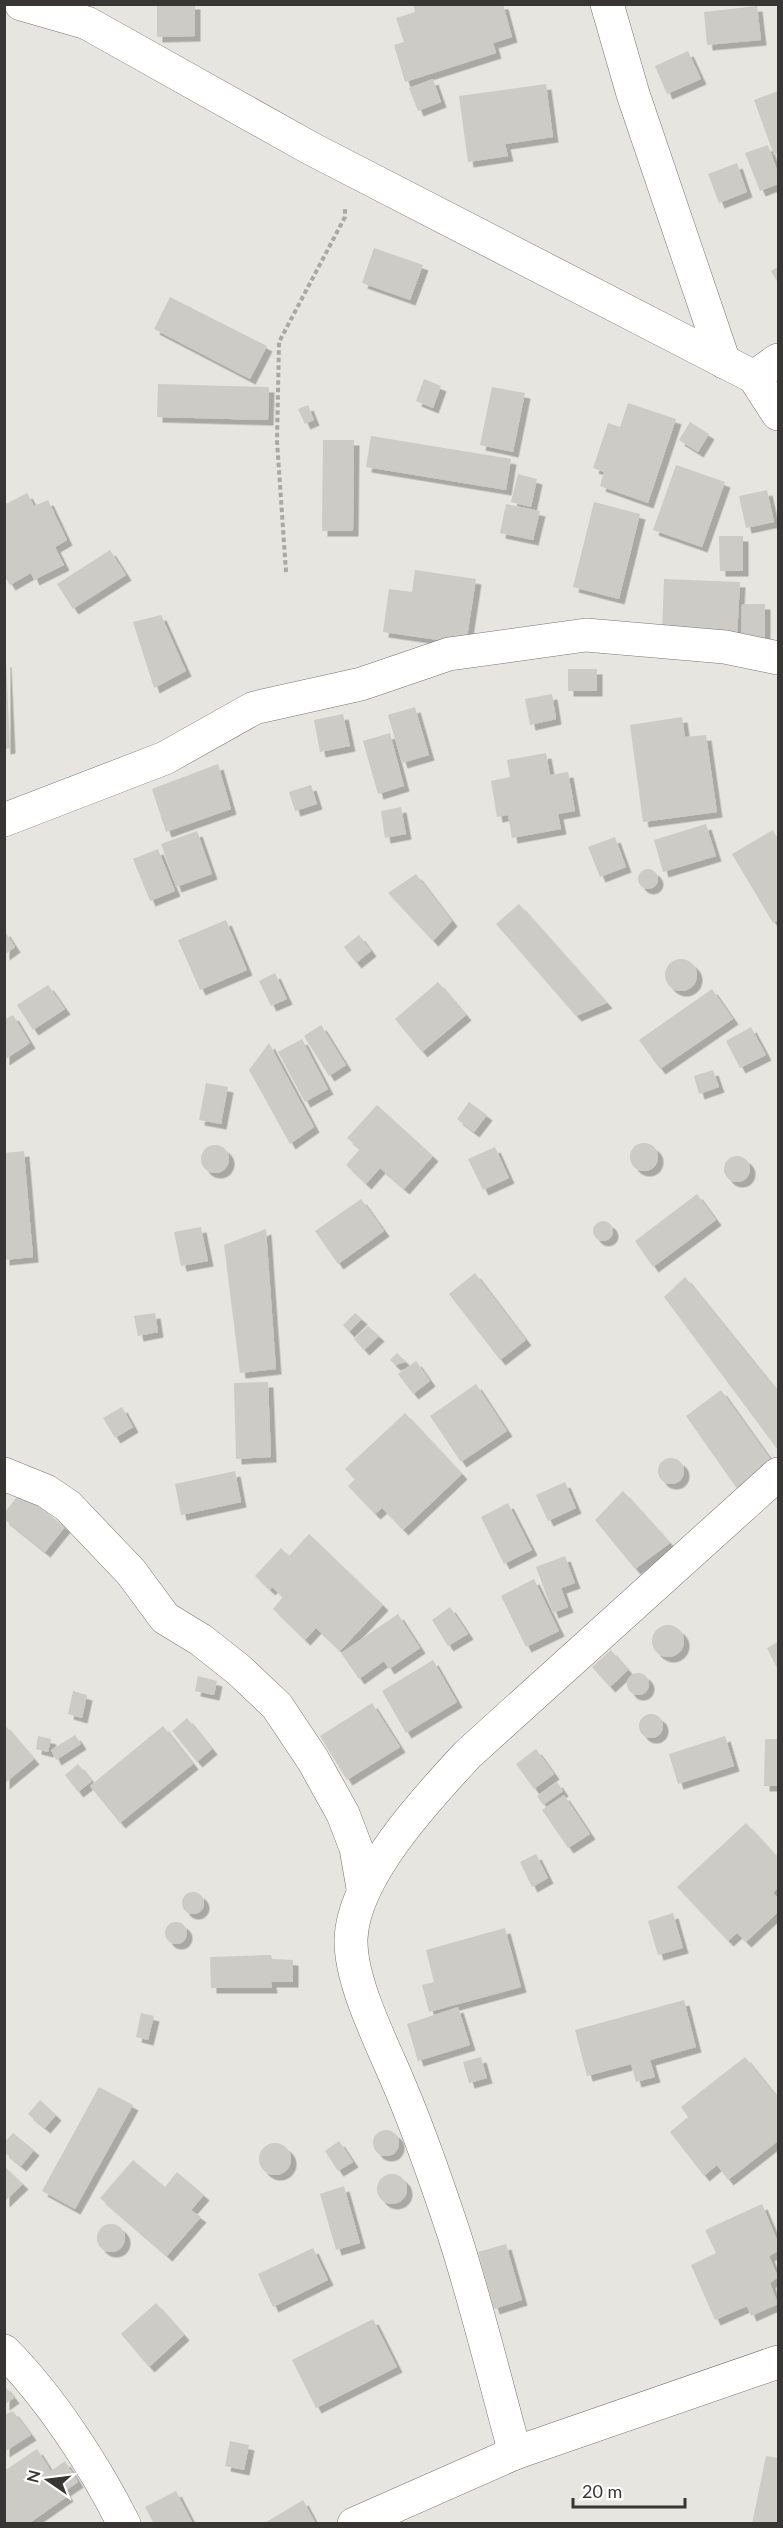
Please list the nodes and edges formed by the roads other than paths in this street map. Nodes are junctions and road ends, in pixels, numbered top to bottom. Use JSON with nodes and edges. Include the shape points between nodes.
{"nodes":[{"id":1,"x":21,"y":4,"type":"edge"},
{"id":2,"x":607,"y":4,"type":"edge"},
{"id":3,"x":724,"y":362,"type":"junction"},
{"id":4,"x":766,"y":368,"type":"edge"},
{"id":5,"x":778,"y":414,"type":"edge"},
{"id":6,"x":778,"y":658,"type":"edge"},
{"id":7,"x":4,"y":820,"type":"edge"},
{"id":8,"x":4,"y":1474,"type":"edge"},
{"id":9,"x":778,"y":1474,"type":"edge"},
{"id":10,"x":363,"y":1888,"type":"junction"},
{"id":11,"x":4,"y":2351,"type":"edge"},
{"id":12,"x":778,"y":2362,"type":"edge"},
{"id":13,"x":515,"y":2453,"type":"junction"},
{"id":14,"x":124,"y":2523,"type":"edge"},
{"id":15,"x":354,"y":2523,"type":"edge"}],
"edges":[{"from":1,"to":3,"type":"street","via":[[87,23],[310,148]]},
{"from":2,"to":3,"type":"street","via":[[633,94]]},
{"from":3,"to":4,"type":"street"},
{"from":4,"to":5,"type":"street"},
{"from":6,"to":7,"type":"street","via":[[725,647],[586,635],[449,654],[361,684],[254,708],[165,758]]},
{"from":8,"to":10,"type":"street","via":[[46,1491],[68,1506],[131,1572],[165,1618],[201,1640],[277,1706],[343,1814],[356,1848]]},
{"from":9,"to":10,"type":"street","via":[[468,1754],[420,1805]]},
{"from":10,"to":13,"type":"street","via":[[351,1938],[356,1973],[454,2235]]},
{"from":11,"to":14,"type":"street","via":[[66,2428]]},
{"from":12,"to":13,"type":"street"},
{"from":13,"to":15,"type":"street"}]}
